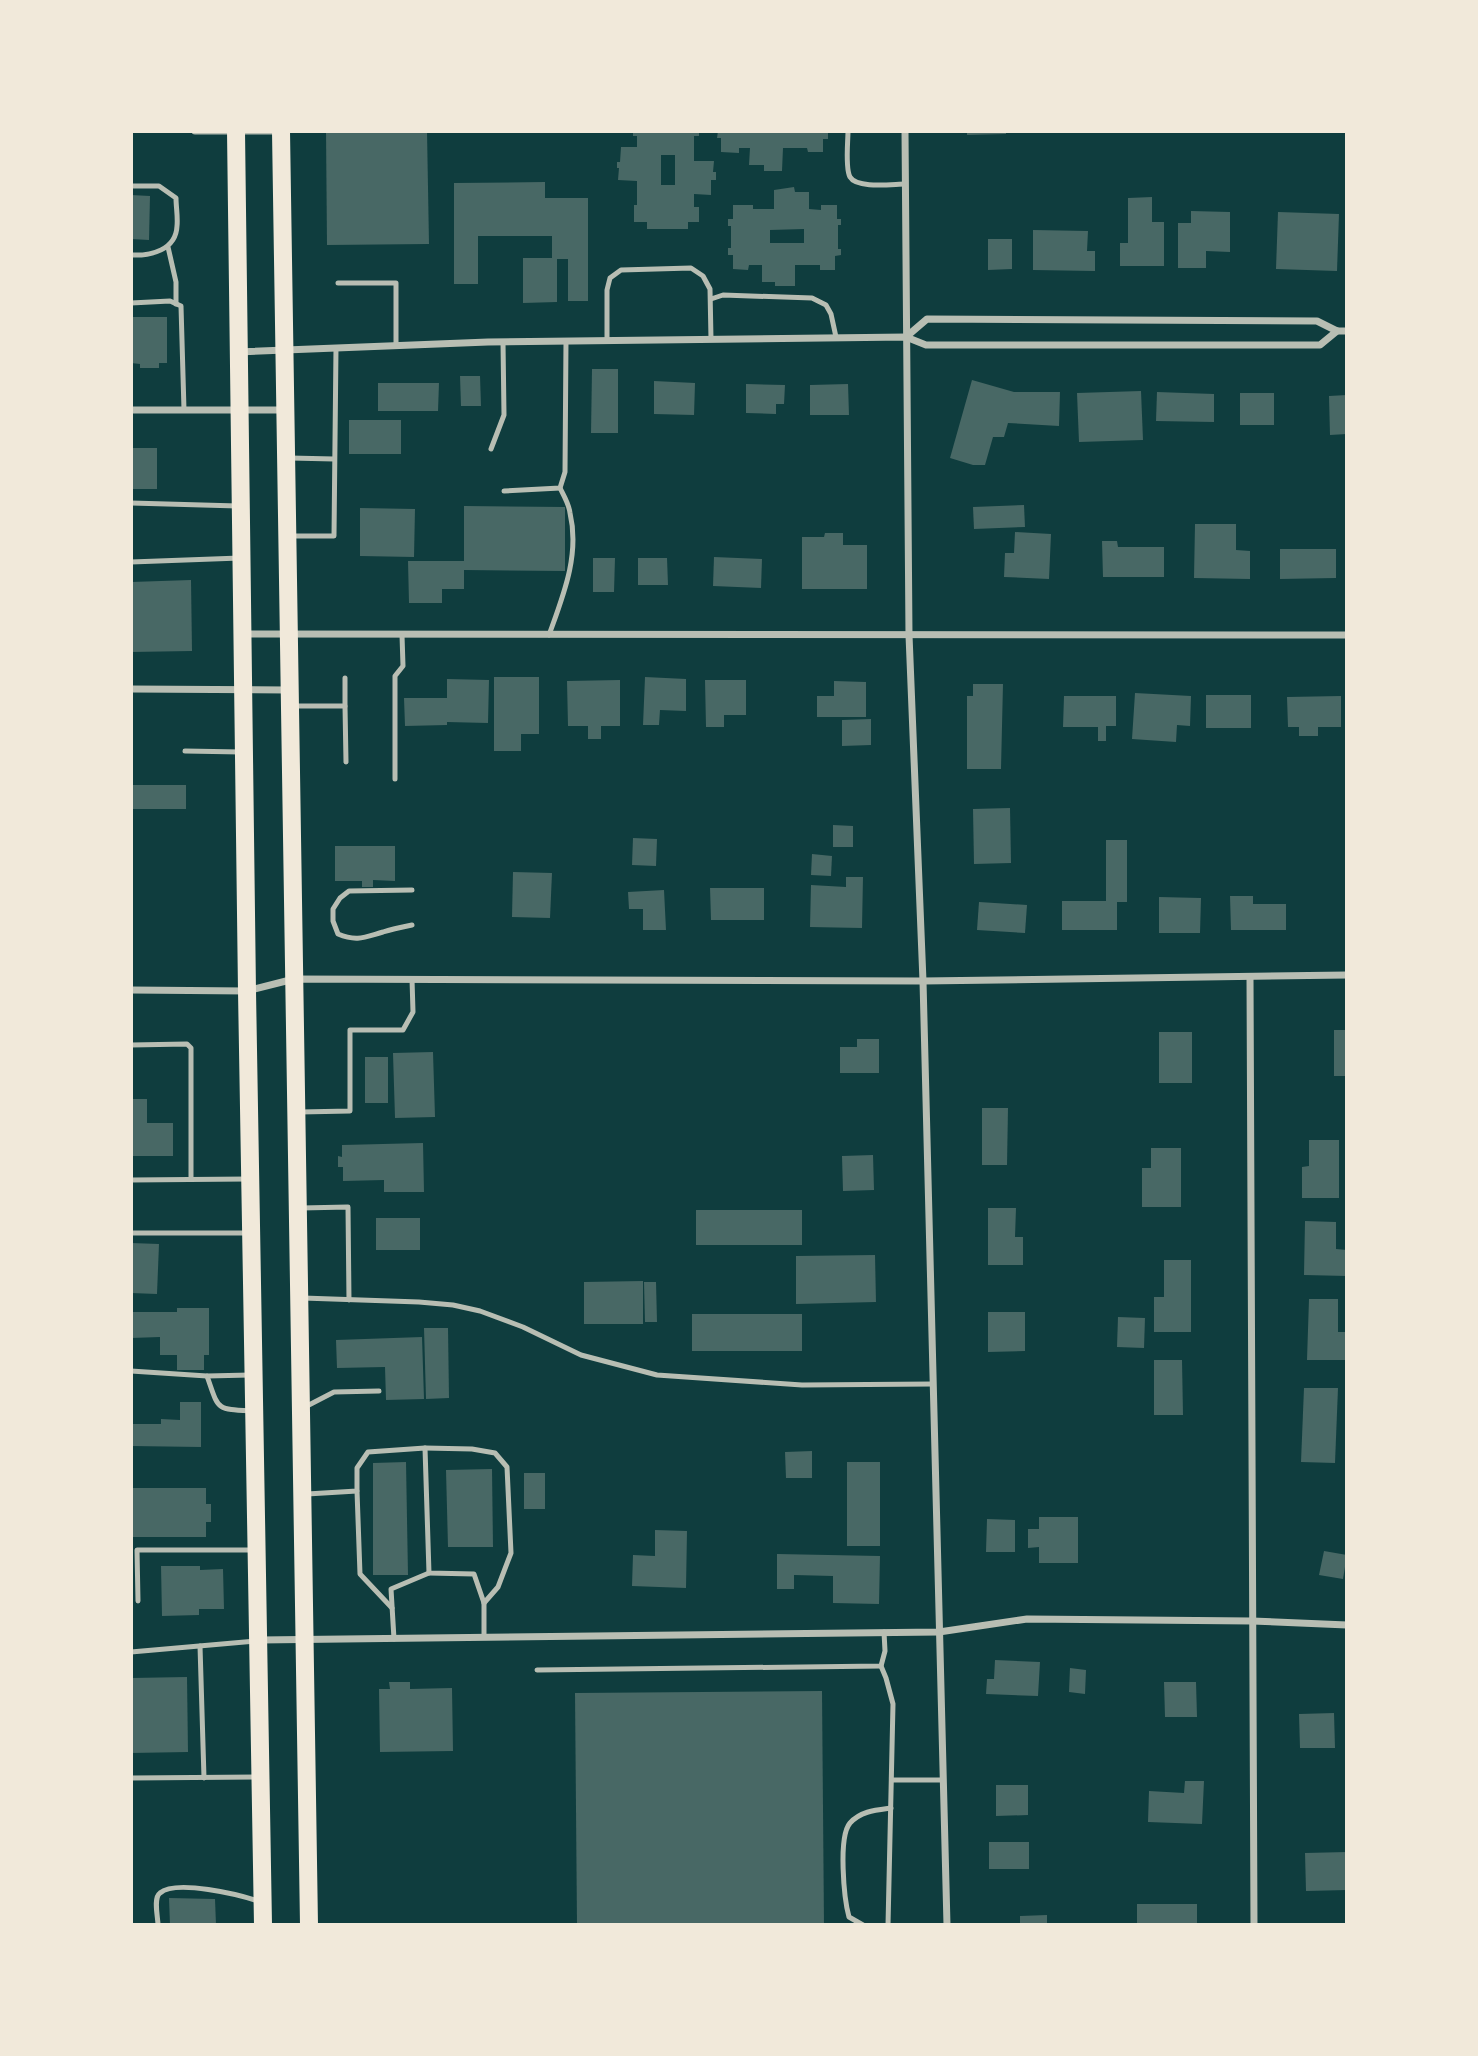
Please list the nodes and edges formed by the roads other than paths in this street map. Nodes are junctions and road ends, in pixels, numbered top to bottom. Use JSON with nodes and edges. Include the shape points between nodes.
{"nodes":[{"id":1,"x":195,"y":131,"type":"edge"},
{"id":2,"x":281,"y":131,"type":"edge"},
{"id":3,"x":848,"y":131,"type":"edge"},
{"id":4,"x":905,"y":131,"type":"edge"},
{"id":5,"x":236,"y":132,"type":"edge"},
{"id":6,"x":905,"y":184,"type":"junction"},
{"id":7,"x":131,"y":186,"type":"edge"},
{"id":8,"x":168,"y":247,"type":"junction"},
{"id":9,"x":131,"y":255,"type":"edge"},
{"id":10,"x":338,"y":283,"type":"dead end"},
{"id":11,"x":710,"y":299,"type":"junction"},
{"id":12,"x":131,"y":303,"type":"edge"},
{"id":13,"x":176,"y":304,"type":"junction"},
{"id":14,"x":1337,"y":331,"type":"junction"},
{"id":15,"x":1347,"y":331,"type":"edge"},
{"id":16,"x":836,"y":337,"type":"junction"},
{"id":17,"x":906,"y":337,"type":"junction"},
{"id":18,"x":711,"y":339,"type":"junction"},
{"id":19,"x":566,"y":341,"type":"junction"},
{"id":20,"x":607,"y":341,"type":"junction"},
{"id":21,"x":503,"y":342,"type":"junction"},
{"id":22,"x":396,"y":346,"type":"junction"},
{"id":23,"x":336,"y":348,"type":"junction"},
{"id":24,"x":285,"y":350,"type":"junction"},
{"id":25,"x":238,"y":352,"type":"junction"},
{"id":26,"x":131,"y":410,"type":"edge"},
{"id":27,"x":184,"y":410,"type":"junction"},
{"id":28,"x":240,"y":410,"type":"junction"},
{"id":29,"x":286,"y":410,"type":"junction"},
{"id":30,"x":491,"y":449,"type":"dead end"},
{"id":31,"x":287,"y":458,"type":"junction"},
{"id":32,"x":334,"y":458,"type":"junction"},
{"id":33,"x":560,"y":488,"type":"junction"},
{"id":34,"x":504,"y":491,"type":"dead end"},
{"id":35,"x":131,"y":503,"type":"edge"},
{"id":36,"x":241,"y":506,"type":"junction"},
{"id":37,"x":288,"y":536,"type":"junction"},
{"id":38,"x":242,"y":558,"type":"junction"},
{"id":39,"x":131,"y":562,"type":"edge"},
{"id":40,"x":243,"y":634,"type":"junction"},
{"id":41,"x":289,"y":634,"type":"junction"},
{"id":42,"x":402,"y":635,"type":"junction"},
{"id":43,"x":549,"y":635,"type":"junction"},
{"id":44,"x":909,"y":635,"type":"junction"},
{"id":45,"x":1347,"y":635,"type":"edge"},
{"id":46,"x":345,"y":678,"type":"dead end"},
{"id":47,"x":131,"y":689,"type":"edge"},
{"id":48,"x":244,"y":691,"type":"junction"},
{"id":49,"x":290,"y":698,"type":"junction"},
{"id":50,"x":345,"y":706,"type":"junction"},
{"id":51,"x":185,"y":751,"type":"dead end"},
{"id":52,"x":244,"y":752,"type":"junction"},
{"id":53,"x":346,"y":762,"type":"dead end"},
{"id":54,"x":395,"y":779,"type":"dead end"},
{"id":55,"x":412,"y":890,"type":"dead end"},
{"id":56,"x":412,"y":926,"type":"dead end"},
{"id":57,"x":1347,"y":975,"type":"edge"},
{"id":58,"x":1250,"y":977,"type":"junction"},
{"id":59,"x":295,"y":979,"type":"junction"},
{"id":60,"x":412,"y":979,"type":"junction"},
{"id":61,"x":923,"y":981,"type":"junction"},
{"id":62,"x":131,"y":989,"type":"edge"},
{"id":63,"x":247,"y":991,"type":"junction"},
{"id":64,"x":131,"y":1045,"type":"edge"},
{"id":65,"x":296,"y":1112,"type":"junction"},
{"id":66,"x":251,"y":1179,"type":"junction"},
{"id":67,"x":131,"y":1180,"type":"edge"},
{"id":68,"x":191,"y":1180,"type":"junction"},
{"id":69,"x":298,"y":1208,"type":"junction"},
{"id":70,"x":131,"y":1233,"type":"edge"},
{"id":71,"x":252,"y":1233,"type":"junction"},
{"id":72,"x":300,"y":1298,"type":"junction"},
{"id":73,"x":349,"y":1300,"type":"junction"},
{"id":74,"x":131,"y":1371,"type":"edge"},
{"id":75,"x":254,"y":1375,"type":"junction"},
{"id":76,"x":207,"y":1376,"type":"junction"},
{"id":77,"x":933,"y":1384,"type":"junction"},
{"id":78,"x":379,"y":1391,"type":"dead end"},
{"id":79,"x":302,"y":1408,"type":"junction"},
{"id":80,"x":255,"y":1411,"type":"junction"},
{"id":81,"x":425,"y":1448,"type":"junction"},
{"id":82,"x":357,"y":1491,"type":"junction"},
{"id":83,"x":304,"y":1494,"type":"junction"},
{"id":84,"x":257,"y":1550,"type":"junction"},
{"id":85,"x":429,"y":1573,"type":"junction"},
{"id":86,"x":138,"y":1601,"type":"dead end"},
{"id":87,"x":484,"y":1603,"type":"junction"},
{"id":88,"x":392,"y":1608,"type":"junction"},
{"id":89,"x":1252,"y":1621,"type":"junction"},
{"id":90,"x":1347,"y":1625,"type":"edge"},
{"id":91,"x":884,"y":1632,"type":"junction"},
{"id":92,"x":939,"y":1632,"type":"junction"},
{"id":93,"x":484,"y":1637,"type":"junction"},
{"id":94,"x":394,"y":1639,"type":"junction"},
{"id":95,"x":259,"y":1640,"type":"junction"},
{"id":96,"x":305,"y":1641,"type":"junction"},
{"id":97,"x":200,"y":1646,"type":"junction"},
{"id":98,"x":131,"y":1652,"type":"edge"},
{"id":99,"x":881,"y":1666,"type":"junction"},
{"id":100,"x":537,"y":1670,"type":"dead end"},
{"id":101,"x":261,"y":1777,"type":"junction"},
{"id":102,"x":131,"y":1778,"type":"edge"},
{"id":103,"x":204,"y":1778,"type":"junction"},
{"id":104,"x":892,"y":1780,"type":"junction"},
{"id":105,"x":943,"y":1780,"type":"junction"},
{"id":106,"x":891,"y":1808,"type":"junction"},
{"id":107,"x":263,"y":1902,"type":"junction"},
{"id":108,"x":263,"y":1924,"type":"edge"},
{"id":109,"x":158,"y":1925,"type":"edge"},
{"id":110,"x":258,"y":1925,"type":"edge"},
{"id":111,"x":309,"y":1925,"type":"edge"},
{"id":112,"x":863,"y":1925,"type":"edge"},
{"id":113,"x":888,"y":1925,"type":"edge"},
{"id":114,"x":947,"y":1925,"type":"edge"},
{"id":115,"x":1254,"y":1925,"type":"edge"}],
"edges":[{"from":1,"to":5,"type":"street"},
{"from":2,"to":5,"type":"street"},
{"from":2,"to":24,"type":"main road"},
{"from":3,"to":6,"type":"lane","via":[[853,181]]},
{"from":4,"to":6,"type":"street"},
{"from":5,"to":25,"type":"main road"},
{"from":6,"to":17,"type":"street"},
{"from":7,"to":8,"type":"lane","via":[[159,186],[176,198],[178,229]]},
{"from":8,"to":9,"type":"lane","via":[[147,256]]},
{"from":8,"to":13,"type":"lane"},
{"from":10,"to":22,"type":"lane","via":[[396,283]]},
{"from":11,"to":16,"type":"lane","via":[[723,295],[812,298],[826,305]]},
{"from":11,"to":18,"type":"lane"},
{"from":11,"to":20,"type":"lane","via":[[704,276],[691,268],[621,270],[610,278],[607,290]]},
{"from":12,"to":13,"type":"lane"},
{"from":13,"to":27,"type":"lane","via":[[181,306]]},
{"from":14,"to":15,"type":"street"},
{"from":14,"to":17,"type":"street","via":[[1320,345],[926,345]]},
{"from":14,"to":17,"type":"street","via":[[1318,321],[927,319]]},
{"from":16,"to":17,"type":"street"},
{"from":16,"to":18,"type":"street"},
{"from":17,"to":44,"type":"street"},
{"from":18,"to":20,"type":"street"},
{"from":19,"to":20,"type":"street"},
{"from":19,"to":21,"type":"street"},
{"from":19,"to":33,"type":"lane","via":[[565,472]]},
{"from":21,"to":22,"type":"street"},
{"from":21,"to":30,"type":"lane","via":[[504,415]]},
{"from":22,"to":23,"type":"street"},
{"from":23,"to":24,"type":"street"},
{"from":23,"to":32,"type":"lane"},
{"from":24,"to":25,"type":"street"},
{"from":24,"to":29,"type":"main road"},
{"from":25,"to":28,"type":"main road"},
{"from":26,"to":27,"type":"street"},
{"from":27,"to":28,"type":"street"},
{"from":28,"to":29,"type":"street"},
{"from":28,"to":36,"type":"main road"},
{"from":29,"to":31,"type":"main road"},
{"from":31,"to":32,"type":"lane"},
{"from":31,"to":37,"type":"main road"},
{"from":32,"to":37,"type":"lane","via":[[334,536]]},
{"from":33,"to":34,"type":"lane"},
{"from":33,"to":43,"type":"lane","via":[[570,512],[573,541],[569,581]]},
{"from":35,"to":36,"type":"lane"},
{"from":36,"to":38,"type":"main road"},
{"from":37,"to":41,"type":"main road"},
{"from":38,"to":39,"type":"lane"},
{"from":38,"to":40,"type":"main road"},
{"from":40,"to":41,"type":"street"},
{"from":40,"to":48,"type":"main road"},
{"from":41,"to":42,"type":"street"},
{"from":41,"to":49,"type":"main road"},
{"from":42,"to":43,"type":"street"},
{"from":42,"to":54,"type":"lane","via":[[403,666],[394,676]]},
{"from":43,"to":44,"type":"street"},
{"from":44,"to":45,"type":"street"},
{"from":44,"to":61,"type":"street"},
{"from":46,"to":50,"type":"lane"},
{"from":47,"to":48,"type":"street"},
{"from":48,"to":49,"type":"street"},
{"from":48,"to":52,"type":"main road"},
{"from":49,"to":50,"type":"lane"},
{"from":49,"to":59,"type":"main road"},
{"from":50,"to":53,"type":"lane"},
{"from":51,"to":52,"type":"lane"},
{"from":52,"to":63,"type":"main road"},
{"from":55,"to":56,"type":"lane","via":[[349,891],[333,909],[333,921],[338,934],[349,939]]},
{"from":57,"to":58,"type":"street"},
{"from":58,"to":61,"type":"street"},
{"from":58,"to":89,"type":"street"},
{"from":59,"to":60,"type":"street"},
{"from":59,"to":63,"type":"street"},
{"from":59,"to":65,"type":"main road"},
{"from":60,"to":61,"type":"street"},
{"from":60,"to":65,"type":"lane","via":[[413,1012],[403,1030],[350,1030],[350,1111]]},
{"from":61,"to":77,"type":"street"},
{"from":62,"to":63,"type":"street"},
{"from":63,"to":66,"type":"main road"},
{"from":64,"to":68,"type":"lane","via":[[187,1044],[191,1048]]},
{"from":65,"to":69,"type":"main road"},
{"from":66,"to":68,"type":"lane"},
{"from":66,"to":71,"type":"main road"},
{"from":67,"to":68,"type":"lane"},
{"from":69,"to":72,"type":"main road"},
{"from":69,"to":73,"type":"lane","via":[[348,1207]]},
{"from":70,"to":71,"type":"lane"},
{"from":71,"to":75,"type":"main road"},
{"from":72,"to":73,"type":"lane"},
{"from":72,"to":79,"type":"main road"},
{"from":73,"to":77,"type":"lane","via":[[419,1302],[480,1311],[581,1355],[657,1375],[802,1385]]},
{"from":74,"to":76,"type":"lane"},
{"from":75,"to":76,"type":"lane"},
{"from":75,"to":80,"type":"main road"},
{"from":76,"to":80,"type":"lane","via":[[221,1408]]},
{"from":77,"to":92,"type":"street"},
{"from":78,"to":79,"type":"lane","via":[[334,1392]]},
{"from":79,"to":83,"type":"main road"},
{"from":80,"to":84,"type":"main road"},
{"from":81,"to":82,"type":"lane","via":[[368,1452],[357,1468]]},
{"from":81,"to":85,"type":"lane"},
{"from":81,"to":87,"type":"lane","via":[[495,1453],[507,1466],[511,1553],[498,1587]]},
{"from":82,"to":83,"type":"lane"},
{"from":82,"to":88,"type":"lane","via":[[360,1574]]},
{"from":83,"to":96,"type":"main road"},
{"from":84,"to":86,"type":"lane","via":[[137,1550]]},
{"from":84,"to":95,"type":"main road"},
{"from":85,"to":87,"type":"lane","via":[[474,1574]]},
{"from":85,"to":88,"type":"lane","via":[[391,1589]]},
{"from":87,"to":93,"type":"lane"},
{"from":88,"to":94,"type":"lane"},
{"from":89,"to":90,"type":"street"},
{"from":89,"to":92,"type":"street","via":[[1027,1619]]},
{"from":89,"to":115,"type":"street"},
{"from":91,"to":92,"type":"street"},
{"from":91,"to":93,"type":"street"},
{"from":91,"to":99,"type":"lane","via":[[886,1651]]},
{"from":92,"to":105,"type":"street"},
{"from":93,"to":94,"type":"street"},
{"from":94,"to":96,"type":"street"},
{"from":95,"to":96,"type":"street"},
{"from":95,"to":97,"type":"lane"},
{"from":95,"to":101,"type":"main road"},
{"from":96,"to":111,"type":"main road"},
{"from":97,"to":98,"type":"lane"},
{"from":97,"to":103,"type":"lane"},
{"from":99,"to":100,"type":"lane"},
{"from":99,"to":104,"type":"lane","via":[[893,1704]]},
{"from":101,"to":103,"type":"lane"},
{"from":101,"to":107,"type":"main road"},
{"from":102,"to":103,"type":"lane"},
{"from":104,"to":105,"type":"lane"},
{"from":104,"to":106,"type":"lane"},
{"from":105,"to":114,"type":"street"},
{"from":106,"to":112,"type":"lane","via":[[862,1813],[848,1825],[845,1905],[849,1917]]},
{"from":106,"to":113,"type":"lane"},
{"from":107,"to":108,"type":"main road"},
{"from":107,"to":109,"type":"lane","via":[[227,1892],[170,1889],[157,1898]]},
{"from":108,"to":110,"type":"lane"}]}
